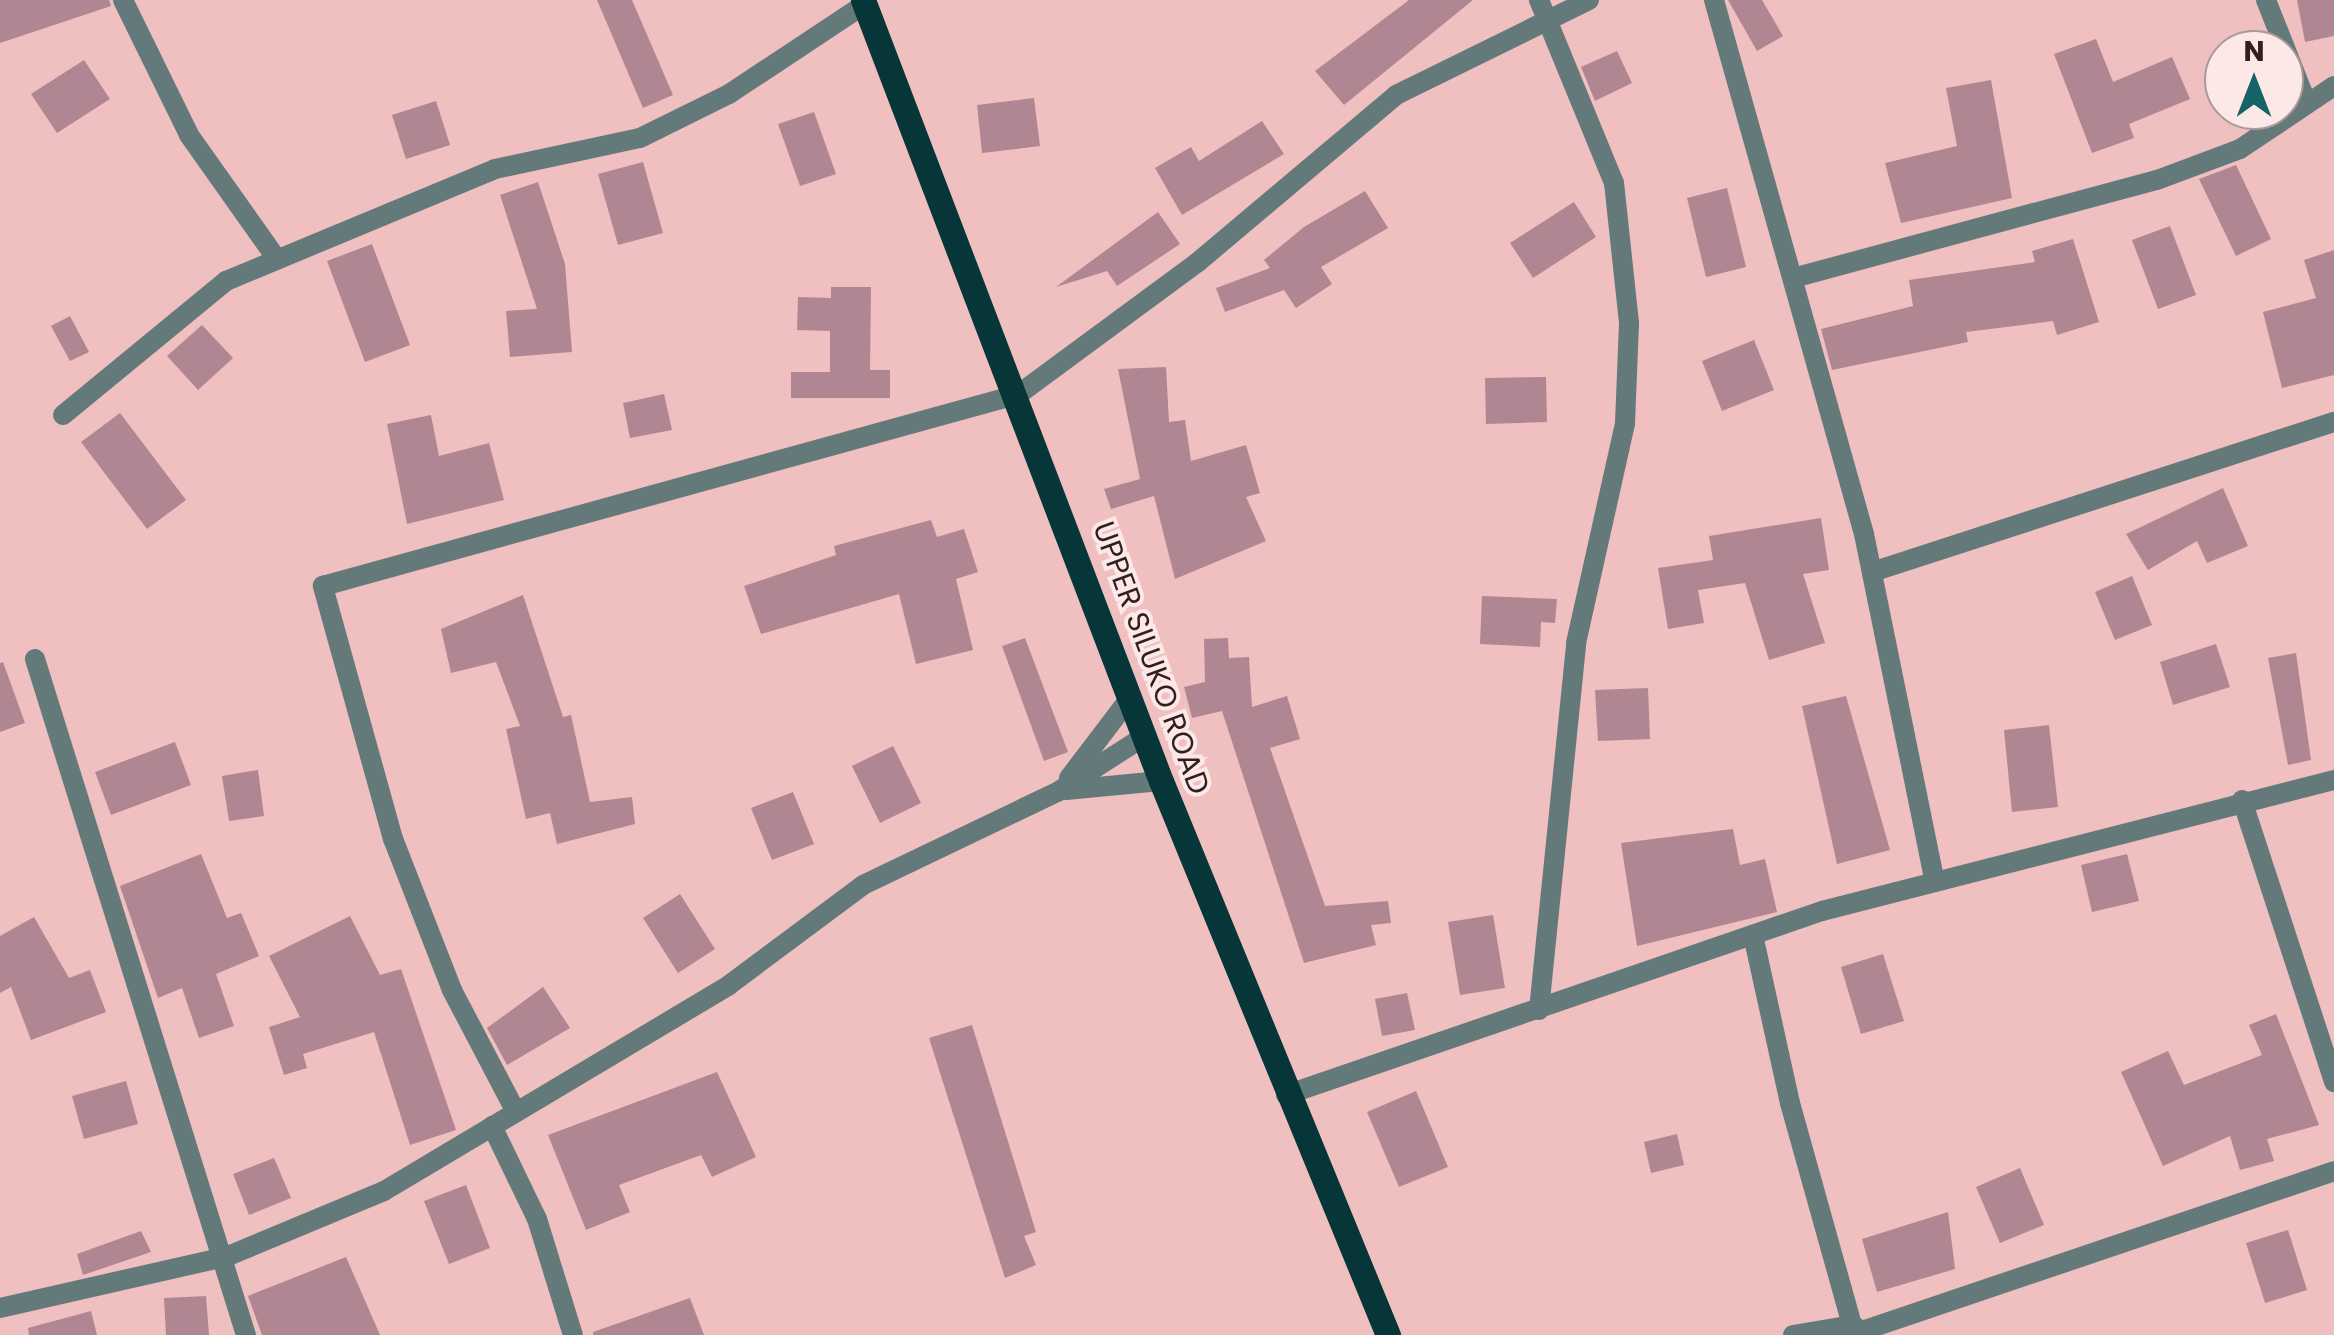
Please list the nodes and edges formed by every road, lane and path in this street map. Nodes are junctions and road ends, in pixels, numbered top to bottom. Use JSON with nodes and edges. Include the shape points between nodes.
{"nodes":[{"id":1,"x":124,"y":0,"type":"edge"},
{"id":2,"x":1589,"y":0,"type":"edge"},
{"id":3,"x":1714,"y":0,"type":"edge"},
{"id":4,"x":2266,"y":0,"type":"edge"},
{"id":5,"x":864,"y":2,"type":"edge"},
{"id":6,"x":1544,"y":8,"type":"edge"},
{"id":7,"x":2334,"y":86,"type":"edge"},
{"id":8,"x":2306,"y":101,"type":"junction"},
{"id":9,"x":276,"y":258,"type":"junction"},
{"id":10,"x":1793,"y":278,"type":"junction"},
{"id":11,"x":1019,"y":394,"type":"junction"},
{"id":12,"x":63,"y":415,"type":"dead end"},
{"id":13,"x":2334,"y":422,"type":"edge"},
{"id":14,"x":1872,"y":572,"type":"junction"},
{"id":15,"x":35,"y":659,"type":"dead end"},
{"id":16,"x":1130,"y":698,"type":"junction"},
{"id":17,"x":1145,"y":736,"type":"junction"},
{"id":18,"x":2334,"y":780,"type":"edge"},
{"id":19,"x":1161,"y":781,"type":"junction"},
{"id":20,"x":1058,"y":791,"type":"junction"},
{"id":21,"x":2242,"y":800,"type":"junction"},
{"id":22,"x":1935,"y":882,"type":"junction"},
{"id":23,"x":1753,"y":935,"type":"junction"},
{"id":24,"x":1539,"y":1010,"type":"junction"},
{"id":25,"x":2334,"y":1082,"type":"edge"},
{"id":26,"x":1286,"y":1094,"type":"junction"},
{"id":27,"x":516,"y":1112,"type":"junction"},
{"id":28,"x":492,"y":1126,"type":"junction"},
{"id":29,"x":2334,"y":1171,"type":"edge"},
{"id":30,"x":228,"y":1256,"type":"junction"},
{"id":31,"x":0,"y":1308,"type":"edge"},
{"id":32,"x":1853,"y":1330,"type":"edge"},
{"id":33,"x":246,"y":1335,"type":"edge"},
{"id":34,"x":573,"y":1335,"type":"edge"},
{"id":35,"x":1388,"y":1335,"type":"edge"},
{"id":36,"x":1793,"y":1335,"type":"edge"}],
"edges":[{"from":1,"to":9,"type":"street","via":[[189,135]]},
{"from":2,"to":6,"type":"street"},
{"from":3,"to":10,"type":"street"},
{"from":4,"to":8,"type":"street"},
{"from":5,"to":9,"type":"street","via":[[729,94],[640,138],[494,169]]},
{"from":5,"to":11,"type":"main road","name":"UPPER SILUKO ROAD"},
{"from":6,"to":11,"type":"street","via":[[1396,94],[1198,262]]},
{"from":6,"to":24,"type":"street","via":[[1614,183],[1628,323],[1625,423],[1576,643]]},
{"from":7,"to":8,"type":"street"},
{"from":8,"to":10,"type":"street","via":[[2240,149],[2157,180]]},
{"from":9,"to":12,"type":"street","via":[[226,281]]},
{"from":10,"to":14,"type":"street"},
{"from":11,"to":16,"type":"main road","name":"UPPER SILUKO ROAD"},
{"from":11,"to":27,"type":"street","via":[[323,586],[392,839],[452,990]]},
{"from":13,"to":14,"type":"street"},
{"from":14,"to":22,"type":"street"},
{"from":15,"to":30,"type":"street","via":[[154,1061]]},
{"from":16,"to":17,"type":"main road","name":"UPPER SILUKO ROAD"},
{"from":16,"to":20,"type":"street"},
{"from":17,"to":19,"type":"main road","name":"UPPER SILUKO ROAD"},
{"from":17,"to":20,"type":"street"},
{"from":18,"to":21,"type":"street"},
{"from":19,"to":20,"type":"street"},
{"from":19,"to":26,"type":"main road","name":"UPPER SILUKO ROAD"},
{"from":20,"to":27,"type":"street","via":[[863,885],[729,985]]},
{"from":21,"to":22,"type":"street"},
{"from":21,"to":25,"type":"street"},
{"from":22,"to":23,"type":"street"},
{"from":23,"to":24,"type":"street"},
{"from":23,"to":32,"type":"street"},
{"from":24,"to":26,"type":"street"},
{"from":26,"to":35,"type":"main road","name":"UPPER SILUKO ROAD"},
{"from":27,"to":28,"type":"street"},
{"from":28,"to":30,"type":"street","via":[[384,1191]]},
{"from":28,"to":34,"type":"street","via":[[537,1219]]},
{"from":29,"to":32,"type":"street","via":[[1874,1330]]},
{"from":30,"to":31,"type":"street"},
{"from":30,"to":33,"type":"street"},
{"from":32,"to":36,"type":"street"}]}
